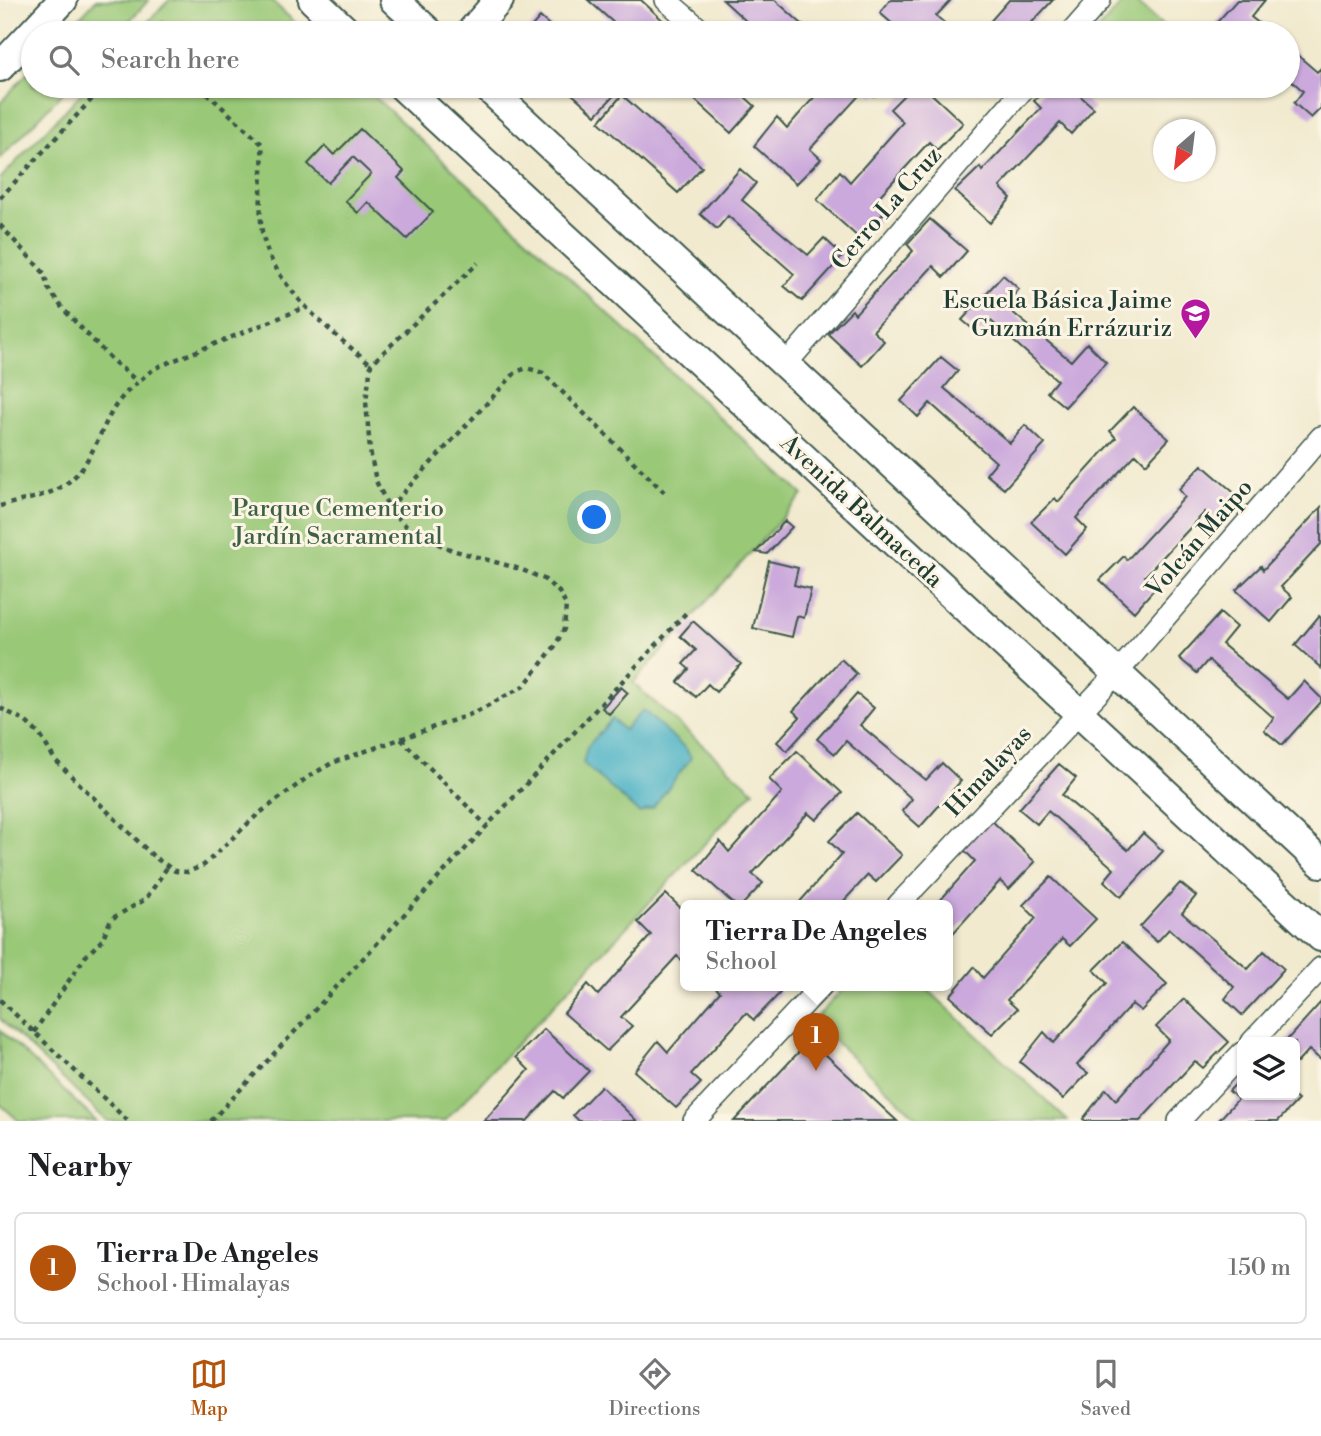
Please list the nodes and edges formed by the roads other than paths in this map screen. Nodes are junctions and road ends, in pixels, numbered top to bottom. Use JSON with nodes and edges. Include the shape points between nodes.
{"nodes":[{"id":1,"x":63,"y":0,"type":"edge"},
{"id":2,"x":313,"y":0,"type":"edge"},
{"id":3,"x":394,"y":0,"type":"edge"},
{"id":4,"x":499,"y":0,"type":"edge"},
{"id":5,"x":666,"y":0,"type":"edge"},
{"id":6,"x":1100,"y":0,"type":"edge"},
{"id":7,"x":43,"y":21,"type":"edge"},
{"id":8,"x":335,"y":21,"type":"edge"},
{"id":9,"x":417,"y":21,"type":"edge"},
{"id":10,"x":481,"y":21,"type":"edge"},
{"id":11,"x":690,"y":21,"type":"edge"},
{"id":12,"x":1082,"y":21,"type":"edge"},
{"id":13,"x":21,"y":45,"type":"edge"},
{"id":14,"x":0,"y":67,"type":"edge"},
{"id":15,"x":423,"y":98,"type":"edge"},
{"id":16,"x":499,"y":98,"type":"edge"},
{"id":17,"x":1016,"y":98,"type":"edge"},
{"id":18,"x":786,"y":364,"type":"junction"},
{"id":19,"x":1321,"y":438,"type":"edge"},
{"id":20,"x":1117,"y":673,"type":"junction"},
{"id":21,"x":1080,"y":712,"type":"junction"},
{"id":22,"x":1321,"y":863,"type":"edge"},
{"id":23,"x":903,"y":900,"type":"edge"},
{"id":24,"x":1321,"y":937,"type":"edge"},
{"id":25,"x":1321,"y":968,"type":"edge"},
{"id":26,"x":816,"y":991,"type":"edge"},
{"id":27,"x":1257,"y":1037,"type":"edge"},
{"id":28,"x":1237,"y":1058,"type":"edge"},
{"id":29,"x":694,"y":1121,"type":"edge"},
{"id":30,"x":1179,"y":1121,"type":"edge"}],
"edges":[{"from":1,"to":7,"type":"street"},
{"from":2,"to":8,"type":"street"},
{"from":3,"to":9,"type":"street"},
{"from":4,"to":10,"type":"street"},
{"from":5,"to":11,"type":"street"},
{"from":6,"to":12,"type":"street"},
{"from":13,"to":14,"type":"street"},
{"from":15,"to":21,"type":"street","name":"Avenida Balmaceda"},
{"from":16,"to":18,"type":"street"},
{"from":17,"to":18,"type":"street","name":"Cerro La Cruz"},
{"from":18,"to":20,"type":"street"},
{"from":19,"to":20,"type":"street","name":"Volcán Maipo"},
{"from":20,"to":21,"type":"street","name":"Himalayas"},
{"from":20,"to":22,"type":"street"},
{"from":21,"to":23,"type":"street","name":"Himalayas"},
{"from":21,"to":24,"type":"street","name":"Avenida Balmaceda"},
{"from":25,"to":27,"type":"street"},
{"from":26,"to":29,"type":"street"},
{"from":28,"to":30,"type":"street"}]}
